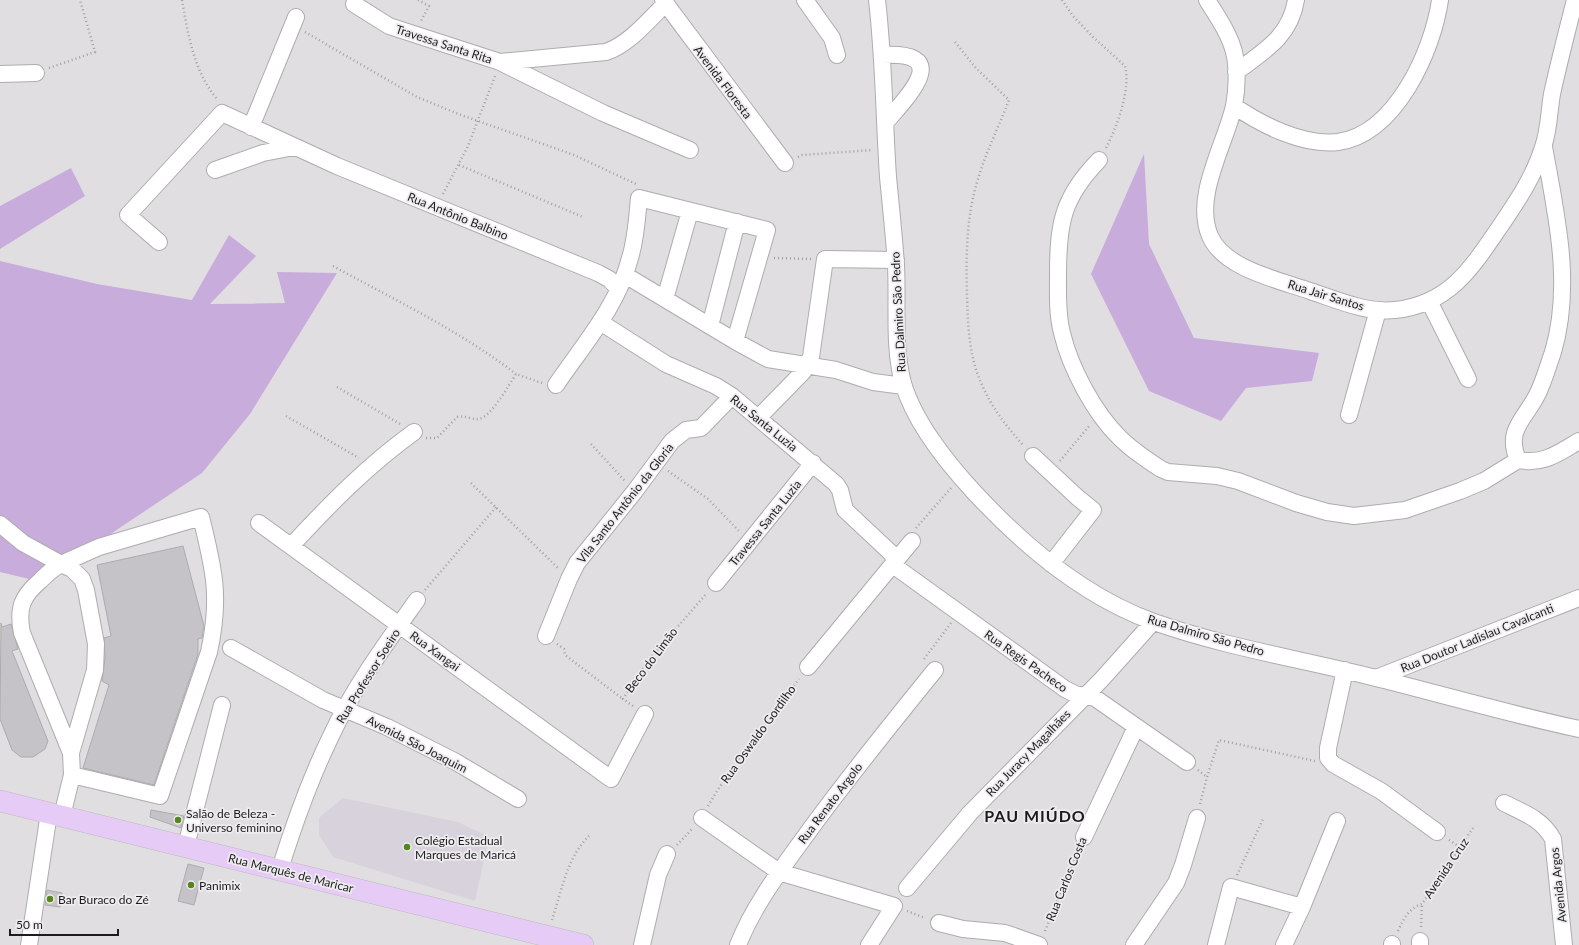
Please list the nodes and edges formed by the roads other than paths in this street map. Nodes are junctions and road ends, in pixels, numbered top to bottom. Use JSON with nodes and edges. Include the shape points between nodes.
{"nodes":[{"id":1,"x":804,"y":0,"type":"edge"},
{"id":2,"x":877,"y":0,"type":"edge"},
{"id":3,"x":1207,"y":0,"type":"edge"},
{"id":4,"x":1296,"y":0,"type":"edge"},
{"id":5,"x":1440,"y":0,"type":"edge"},
{"id":6,"x":1575,"y":0,"type":"edge"},
{"id":7,"x":664,"y":2,"type":"edge"},
{"id":8,"x":354,"y":4,"type":"dead end"},
{"id":9,"x":295,"y":21,"type":"road end"},
{"id":10,"x":837,"y":55,"type":"dead end"},
{"id":11,"x":882,"y":55,"type":"junction"},
{"id":12,"x":500,"y":62,"type":"junction"},
{"id":13,"x":1236,"y":72,"type":"junction"},
{"id":14,"x":36,"y":73,"type":"road end"},
{"id":15,"x":0,"y":74,"type":"edge"},
{"id":16,"x":1234,"y":106,"type":"junction"},
{"id":17,"x":886,"y":122,"type":"junction"},
{"id":18,"x":251,"y":127,"type":"junction"},
{"id":19,"x":1544,"y":146,"type":"junction"},
{"id":20,"x":294,"y":148,"type":"junction"},
{"id":21,"x":690,"y":150,"type":"dead end"},
{"id":22,"x":1099,"y":160,"type":"road end"},
{"id":23,"x":784,"y":163,"type":"road end"},
{"id":24,"x":215,"y":170,"type":"dead end"},
{"id":25,"x":690,"y":211,"type":"junction"},
{"id":26,"x":737,"y":222,"type":"junction"},
{"id":27,"x":159,"y":242,"type":"dead end"},
{"id":28,"x":896,"y":260,"type":"junction"},
{"id":29,"x":622,"y":282,"type":"junction"},
{"id":30,"x":666,"y":299,"type":"junction"},
{"id":31,"x":1429,"y":301,"type":"junction"},
{"id":32,"x":1378,"y":310,"type":"junction"},
{"id":33,"x":600,"y":322,"type":"junction"},
{"id":34,"x":710,"y":326,"type":"junction"},
{"id":35,"x":735,"y":342,"type":"junction"},
{"id":36,"x":806,"y":366,"type":"junction"},
{"id":37,"x":1468,"y":379,"type":"dead end"},
{"id":38,"x":556,"y":385,"type":"road end"},
{"id":39,"x":904,"y":386,"type":"junction"},
{"id":40,"x":732,"y":396,"type":"junction"},
{"id":41,"x":1349,"y":415,"type":"dead end"},
{"id":42,"x":759,"y":417,"type":"junction"},
{"id":43,"x":414,"y":432,"type":"road end"},
{"id":44,"x":1579,"y":440,"type":"edge"},
{"id":45,"x":1033,"y":456,"type":"road end"},
{"id":46,"x":1518,"y":460,"type":"junction"},
{"id":47,"x":814,"y":463,"type":"junction"},
{"id":48,"x":258,"y":523,"type":"dead end"},
{"id":49,"x":0,"y":524,"type":"edge"},
{"id":50,"x":912,"y":541,"type":"road end"},
{"id":51,"x":291,"y":546,"type":"junction"},
{"id":52,"x":894,"y":561,"type":"junction"},
{"id":53,"x":61,"y":564,"type":"junction"},
{"id":54,"x":1051,"y":564,"type":"junction"},
{"id":55,"x":716,"y":583,"type":"road end"},
{"id":56,"x":1579,"y":598,"type":"edge"},
{"id":57,"x":417,"y":600,"type":"road end"},
{"id":58,"x":1153,"y":622,"type":"junction"},
{"id":59,"x":399,"y":625,"type":"junction"},
{"id":60,"x":546,"y":636,"type":"road end"},
{"id":61,"x":231,"y":648,"type":"dead end"},
{"id":62,"x":808,"y":667,"type":"road end"},
{"id":63,"x":935,"y":670,"type":"road end"},
{"id":64,"x":1345,"y":670,"type":"junction"},
{"id":65,"x":1376,"y":678,"type":"junction"},
{"id":66,"x":1085,"y":695,"type":"junction"},
{"id":67,"x":222,"y":706,"type":"dead end"},
{"id":68,"x":344,"y":710,"type":"junction"},
{"id":69,"x":645,"y":714,"type":"road end"},
{"id":70,"x":1136,"y":727,"type":"junction"},
{"id":71,"x":1579,"y":728,"type":"edge"},
{"id":72,"x":71,"y":753,"type":"junction"},
{"id":73,"x":1187,"y":762,"type":"dead end"},
{"id":74,"x":72,"y":775,"type":"junction"},
{"id":75,"x":518,"y":799,"type":"dead end"},
{"id":76,"x":0,"y":801,"type":"edge"},
{"id":77,"x":1504,"y":803,"type":"dead end"},
{"id":78,"x":56,"y":815,"type":"junction"},
{"id":79,"x":702,"y":818,"type":"road end"},
{"id":80,"x":1197,"y":818,"type":"road end"},
{"id":81,"x":1337,"y":821,"type":"dead end"},
{"id":82,"x":1437,"y":832,"type":"dead end"},
{"id":83,"x":1084,"y":837,"type":"road end"},
{"id":84,"x":186,"y":846,"type":"junction"},
{"id":85,"x":667,"y":854,"type":"road end"},
{"id":86,"x":280,"y":869,"type":"junction"},
{"id":87,"x":779,"y":872,"type":"junction"},
{"id":88,"x":907,"y":888,"type":"dead end"},
{"id":89,"x":1302,"y":907,"type":"junction"},
{"id":90,"x":939,"y":923,"type":"road end"},
{"id":91,"x":1042,"y":938,"type":"edge"},
{"id":92,"x":29,"y":945,"type":"edge"},
{"id":93,"x":583,"y":945,"type":"edge"},
{"id":94,"x":642,"y":945,"type":"edge"},
{"id":95,"x":738,"y":945,"type":"edge"},
{"id":96,"x":869,"y":945,"type":"edge"},
{"id":97,"x":1134,"y":945,"type":"edge"},
{"id":98,"x":1216,"y":945,"type":"edge"},
{"id":99,"x":1284,"y":945,"type":"edge"},
{"id":100,"x":1564,"y":945,"type":"edge"}],
"edges":[{"from":1,"to":10,"type":"street","via":[[832,38]]},
{"from":2,"to":11,"type":"street","name":"Rua Dalmiro São Pedro"},
{"from":3,"to":13,"type":"street","name":"Rua Jair Santos","via":[[1230,39]]},
{"from":4,"to":13,"type":"street","via":[[1287,28],[1276,41]]},
{"from":5,"to":16,"type":"street","via":[[1435,25],[1425,52],[1400,99],[1386,116],[1354,137],[1337,142],[1293,136],[1270,128]]},
{"from":6,"to":19,"type":"street","name":"Rua Jair Santos","via":[[1557,69]]},
{"from":7,"to":12,"type":"street","name":"Travessa Santa Rita","via":[[635,33],[618,47],[606,52]]},
{"from":7,"to":23,"type":"street","name":"Avenida Floresta"},
{"from":8,"to":12,"type":"street","name":"Travessa Santa Rita","via":[[389,26]]},
{"from":9,"to":18,"type":"street"},
{"from":11,"to":17,"type":"street","name":"Rua Dalmiro São Pedro"},
{"from":11,"to":17,"type":"street","via":[[902,54],[912,57],[919,62],[921,72],[912,91]]},
{"from":12,"to":21,"type":"street","via":[[603,113]]},
{"from":13,"to":16,"type":"street","name":"Rua Jair Santos"},
{"from":14,"to":15,"type":"street"},
{"from":16,"to":32,"type":"street","name":"Rua Jair Santos","via":[[1208,188],[1206,203],[1206,220],[1210,236],[1216,246],[1234,262],[1250,270],[1348,304]]},
{"from":17,"to":28,"type":"street","name":"Rua Dalmiro São Pedro"},
{"from":18,"to":20,"type":"street","name":"Rua Antônio Balbino"},
{"from":18,"to":27,"type":"street","name":"Rua Antônio Balbino","via":[[222,113],[128,215]]},
{"from":19,"to":31,"type":"street","name":"Rua Jair Santos","via":[[1523,192],[1474,265],[1462,280]]},
{"from":19,"to":46,"type":"street","via":[[1555,208],[1563,280],[1558,328],[1547,371],[1537,395],[1514,431],[1513,445]]},
{"from":20,"to":24,"type":"street","via":[[263,153]]},
{"from":20,"to":29,"type":"street","name":"Rua Antônio Balbino","via":[[608,279]]},
{"from":22,"to":46,"type":"street","via":[[1086,173],[1064,211],[1058,246],[1062,332],[1072,363],[1100,414],[1120,438],[1140,455],[1168,472],[1238,480],[1296,503],[1327,512],[1354,516],[1405,510],[1453,494],[1484,481]]},
{"from":25,"to":26,"type":"street"},
{"from":25,"to":29,"type":"street","via":[[639,198],[634,245]]},
{"from":25,"to":30,"type":"street"},
{"from":26,"to":34,"type":"street"},
{"from":26,"to":35,"type":"street","via":[[767,230]]},
{"from":28,"to":36,"type":"street","via":[[825,259],[811,357]]},
{"from":28,"to":39,"type":"street","name":"Rua Dalmiro São Pedro","via":[[899,361]]},
{"from":29,"to":30,"type":"street","name":"Rua Antônio Balbino"},
{"from":29,"to":33,"type":"street"},
{"from":30,"to":34,"type":"street","name":"Rua Antônio Balbino"},
{"from":31,"to":32,"type":"street","name":"Rua Jair Santos","via":[[1394,310]]},
{"from":31,"to":37,"type":"street"},
{"from":32,"to":41,"type":"street"},
{"from":33,"to":38,"type":"street"},
{"from":33,"to":40,"type":"street","name":"Rua Santa Luzia","via":[[666,364],[716,386]]},
{"from":34,"to":35,"type":"street","name":"Rua Antônio Balbino"},
{"from":35,"to":36,"type":"street","name":"Rua Antônio Balbino","via":[[768,359]]},
{"from":36,"to":39,"type":"street","name":"Rua Antônio Balbino","via":[[836,370],[873,382]]},
{"from":36,"to":42,"type":"street"},
{"from":39,"to":54,"type":"street","name":"Rua Dalmiro São Pedro","via":[[921,421],[961,477],[990,509]]},
{"from":40,"to":42,"type":"street","name":"Rua Santa Luzia"},
{"from":40,"to":60,"type":"street","name":"Vila Santo Antônio da Gloria","via":[[701,428],[686,430],[679,435],[577,563]]},
{"from":42,"to":47,"type":"street","name":"Rua Santa Luzia"},
{"from":43,"to":51,"type":"street","via":[[347,486]]},
{"from":44,"to":46,"type":"street","via":[[1542,461]]},
{"from":45,"to":54,"type":"street","via":[[1093,510]]},
{"from":47,"to":52,"type":"street","name":"Rua Santa Luzia","via":[[840,490],[845,510],[892,554]]},
{"from":47,"to":55,"type":"street","name":"Travessa Santa Luzia"},
{"from":48,"to":51,"type":"street","name":"Rua Xangai"},
{"from":49,"to":53,"type":"street","via":[[23,543]]},
{"from":50,"to":52,"type":"street"},
{"from":51,"to":59,"type":"street","name":"Rua Xangai"},
{"from":52,"to":62,"type":"street"},
{"from":52,"to":66,"type":"street","name":"Rua Regis Pacheco","via":[[897,568],[1065,689]]},
{"from":53,"to":72,"type":"street","via":[[72,569],[82,579],[96,644],[95,670]]},
{"from":53,"to":72,"type":"street","via":[[26,594],[19,615],[22,633]]},
{"from":53,"to":74,"type":"street","via":[[99,547],[201,517],[214,566],[216,588],[214,630],[209,652],[160,796]]},
{"from":54,"to":58,"type":"street","name":"Rua Dalmiro São Pedro","via":[[1114,604]]},
{"from":56,"to":65,"type":"street","name":"Rua Doutor Ladislau Cavalcanti"},
{"from":57,"to":59,"type":"street","name":"Rua Professor Soeiro"},
{"from":58,"to":64,"type":"street","name":"Rua Dalmiro São Pedro","via":[[1259,652]]},
{"from":58,"to":66,"type":"street","name":"Rua Juracy Magalhães"},
{"from":59,"to":68,"type":"street","name":"Rua Professor Soeiro"},
{"from":59,"to":69,"type":"street","name":"Rua Xangai","via":[[611,779]]},
{"from":61,"to":68,"type":"street","name":"Avenida São Joaquim"},
{"from":63,"to":87,"type":"street","name":"Rua Renato Argolo","via":[[855,769]]},
{"from":64,"to":65,"type":"street","name":"Rua Dalmiro São Pedro"},
{"from":64,"to":82,"type":"street","via":[[1328,758],[1333,764],[1381,791]]},
{"from":65,"to":71,"type":"street","name":"Rua Dalmiro São Pedro"},
{"from":66,"to":70,"type":"street","name":"Rua Regis Pacheco","via":[[1095,698]]},
{"from":66,"to":88,"type":"street","name":"Rua Juracy Magalhães","via":[[970,813]]},
{"from":67,"to":84,"type":"street"},
{"from":68,"to":75,"type":"street","name":"Avenida São Joaquim","via":[[401,734],[456,762]]},
{"from":68,"to":86,"type":"street","name":"Rua Professor Soeiro","via":[[298,811]]},
{"from":70,"to":73,"type":"street","name":"Rua Regis Pacheco"},
{"from":70,"to":83,"type":"street","name":"Rua Carlos Costa"},
{"from":72,"to":74,"type":"street"},
{"from":74,"to":78,"type":"street"},
{"from":76,"to":78,"type":"main road","name":"Rua Marquês de Maricar"},
{"from":77,"to":100,"type":"street","name":"Avenida Argos","via":[[1535,818],[1547,828],[1553,839]]},
{"from":78,"to":84,"type":"main road","name":"Rua Marquês de Maricar"},
{"from":78,"to":92,"type":"street"},
{"from":79,"to":87,"type":"street"},
{"from":80,"to":97,"type":"street","via":[[1176,883]]},
{"from":81,"to":89,"type":"street"},
{"from":84,"to":86,"type":"main road","name":"Rua Marquês de Maricar"},
{"from":85,"to":94,"type":"street","via":[[658,875]]},
{"from":86,"to":93,"type":"main road","name":"Rua Marquês de Maricar"},
{"from":87,"to":95,"type":"street","name":"Rua Renato Argolo","via":[[743,932]]},
{"from":87,"to":96,"type":"street","via":[[894,906]]},
{"from":89,"to":98,"type":"street","via":[[1231,887]]},
{"from":89,"to":99,"type":"street"},
{"from":90,"to":91,"type":"street","via":[[963,929]]}]}
